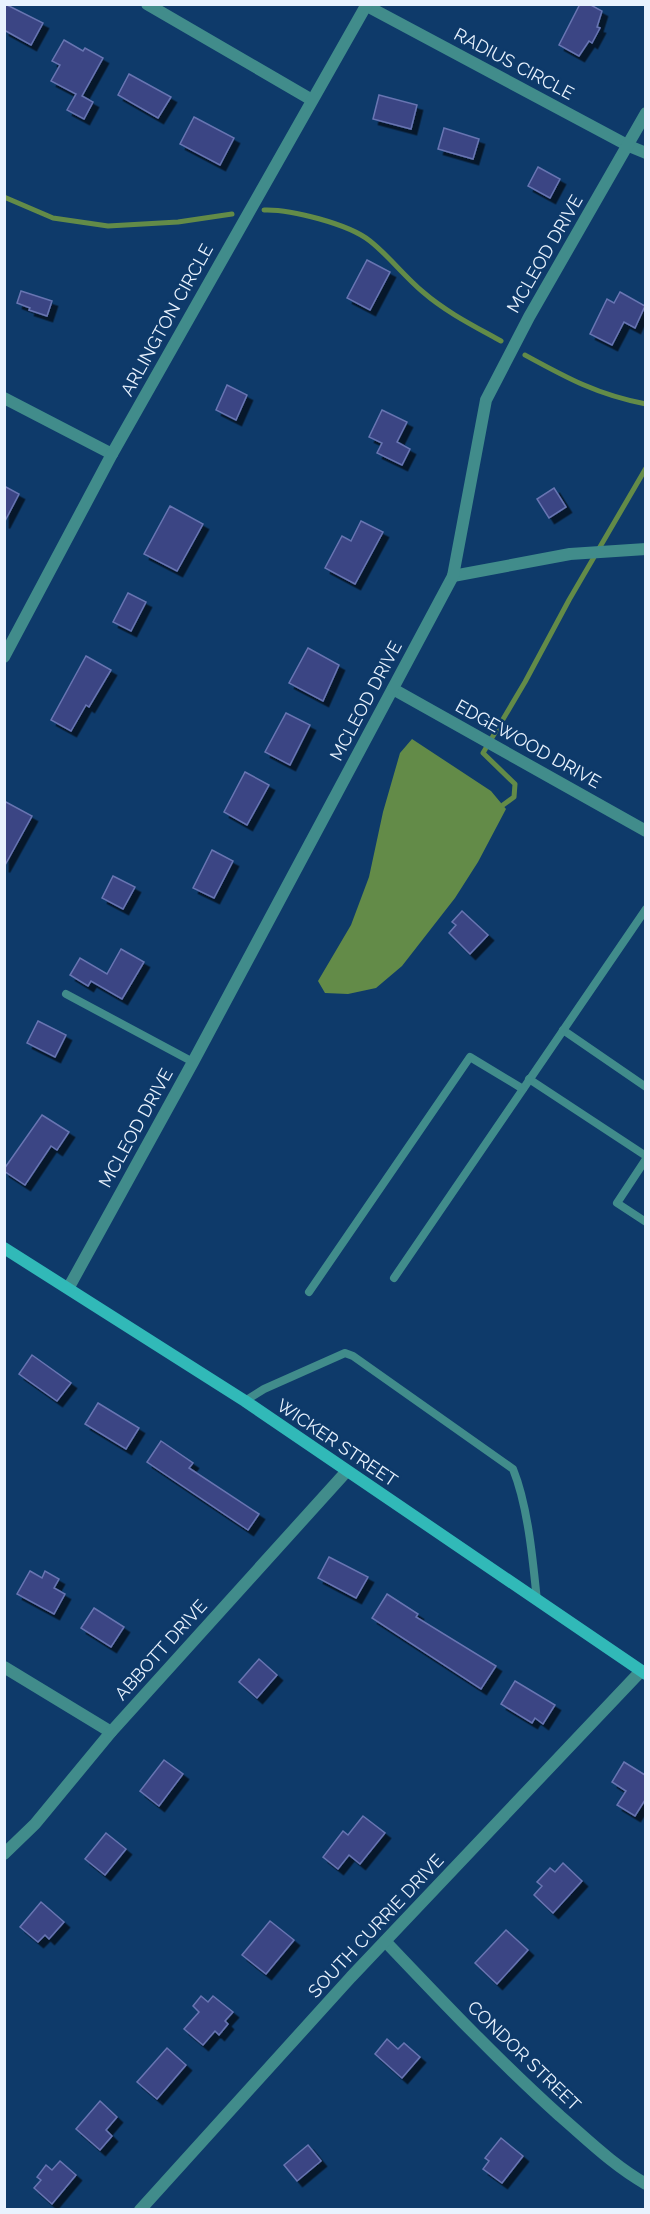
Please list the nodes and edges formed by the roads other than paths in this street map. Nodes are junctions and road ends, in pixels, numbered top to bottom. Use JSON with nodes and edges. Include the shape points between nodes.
{"nodes":[{"id":1,"x":147,"y":4,"type":"edge"},
{"id":2,"x":367,"y":5,"type":"edge"},
{"id":3,"x":312,"y":100,"type":"junction"},
{"id":4,"x":645,"y":113,"type":"edge"},
{"id":5,"x":629,"y":146,"type":"junction"},
{"id":6,"x":645,"y":153,"type":"edge"},
{"id":7,"x":4,"y":398,"type":"edge"},
{"id":8,"x":112,"y":454,"type":"junction"},
{"id":9,"x":645,"y":549,"type":"edge"},
{"id":10,"x":453,"y":576,"type":"junction"},
{"id":11,"x":4,"y":657,"type":"edge"},
{"id":12,"x":393,"y":689,"type":"junction"},
{"id":13,"x":645,"y":831,"type":"edge"},
{"id":14,"x":645,"y":909,"type":"edge"},
{"id":15,"x":66,"y":994,"type":"dead end"},
{"id":16,"x":562,"y":1030,"type":"junction"},
{"id":17,"x":193,"y":1062,"type":"junction"},
{"id":18,"x":529,"y":1079,"type":"junction"},
{"id":19,"x":645,"y":1087,"type":"edge"},
{"id":20,"x":523,"y":1089,"type":"junction"},
{"id":21,"x":645,"y":1158,"type":"edge"},
{"id":22,"x":645,"y":1222,"type":"edge"},
{"id":23,"x":4,"y":1248,"type":"edge"},
{"id":24,"x":394,"y":1278,"type":"dead end"},
{"id":25,"x":69,"y":1287,"type":"junction"},
{"id":26,"x":309,"y":1292,"type":"dead end"},
{"id":27,"x":245,"y":1401,"type":"junction"},
{"id":28,"x":346,"y":1472,"type":"junction"},
{"id":29,"x":537,"y":1601,"type":"junction"},
{"id":30,"x":4,"y":1667,"type":"edge"},
{"id":31,"x":644,"y":1670,"type":"edge"},
{"id":32,"x":111,"y":1732,"type":"junction"},
{"id":33,"x":4,"y":1854,"type":"edge"},
{"id":34,"x":386,"y":1942,"type":"junction"},
{"id":35,"x":645,"y":2184,"type":"edge"},
{"id":36,"x":141,"y":2210,"type":"edge"}],
"edges":[{"from":1,"to":3,"type":"street"},
{"from":2,"to":3,"type":"street","name":"ARLINGTON CIRCLE"},
{"from":2,"to":5,"type":"street","name":"RADIUS CIRCLE"},
{"from":3,"to":8,"type":"street","name":"ARLINGTON CIRCLE"},
{"from":4,"to":5,"type":"street","name":"MCLEOD DRIVE"},
{"from":5,"to":6,"type":"street","name":"RADIUS CIRCLE"},
{"from":5,"to":10,"type":"street","name":"MCLEOD DRIVE","via":[[529,317],[486,400]]},
{"from":7,"to":8,"type":"street"},
{"from":8,"to":11,"type":"street","name":"ARLINGTON CIRCLE"},
{"from":9,"to":10,"type":"street","via":[[570,554]]},
{"from":10,"to":12,"type":"street","name":"MCLEOD DRIVE"},
{"from":12,"to":13,"type":"street","name":"EDGEWOOD DRIVE"},
{"from":12,"to":17,"type":"street","name":"MCLEOD DRIVE"},
{"from":14,"to":16,"type":"lane"},
{"from":15,"to":17,"type":"lane"},
{"from":16,"to":18,"type":"lane"},
{"from":16,"to":19,"type":"lane"},
{"from":17,"to":25,"type":"street","name":"MCLEOD DRIVE"},
{"from":18,"to":20,"type":"lane"},
{"from":18,"to":21,"type":"lane"},
{"from":20,"to":24,"type":"lane"},
{"from":20,"to":26,"type":"lane","via":[[470,1058]]},
{"from":21,"to":22,"type":"lane","via":[[617,1203]]},
{"from":23,"to":25,"type":"main road","name":"WICKER STREET"},
{"from":25,"to":27,"type":"main road","name":"WICKER STREET"},
{"from":27,"to":28,"type":"main road","name":"WICKER STREET"},
{"from":27,"to":29,"type":"lane","via":[[345,1353],[362,1362],[513,1469],[521,1495]]},
{"from":28,"to":29,"type":"main road","name":"WICKER STREET"},
{"from":28,"to":32,"type":"street","name":"ABBOTT DRIVE"},
{"from":29,"to":31,"type":"main road","name":"WICKER STREET"},
{"from":30,"to":32,"type":"street"},
{"from":31,"to":34,"type":"street","name":"SOUTH CURRIE DRIVE"},
{"from":32,"to":33,"type":"street","name":"ABBOTT DRIVE","via":[[35,1824]]},
{"from":34,"to":35,"type":"street","name":"CONDOR STREET","via":[[542,2100],[619,2169]]},
{"from":34,"to":36,"type":"street","name":"SOUTH CURRIE DRIVE"}]}
